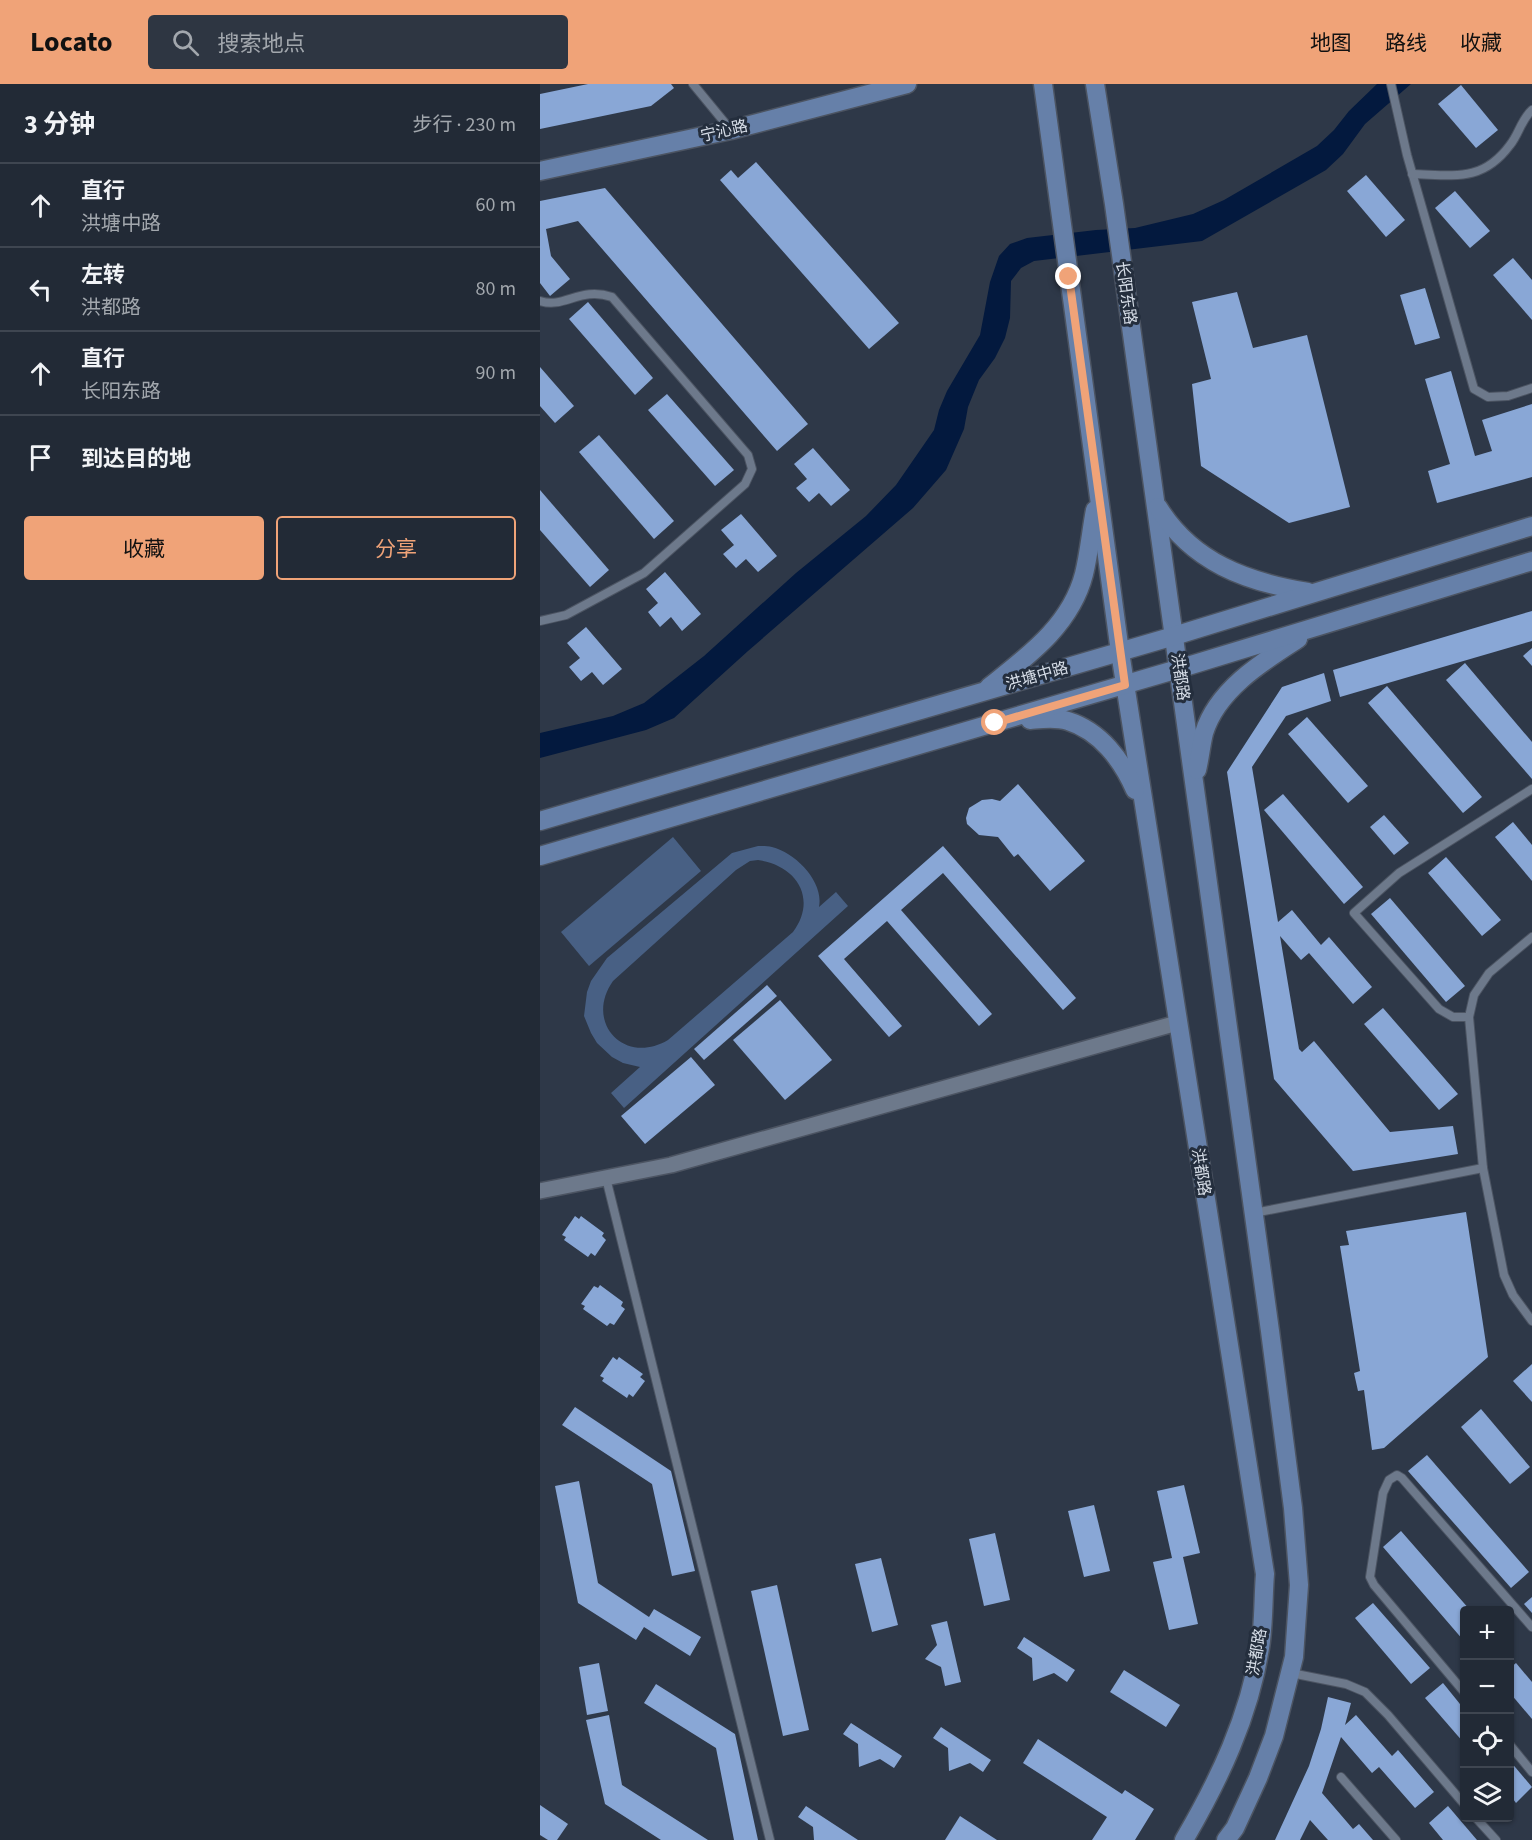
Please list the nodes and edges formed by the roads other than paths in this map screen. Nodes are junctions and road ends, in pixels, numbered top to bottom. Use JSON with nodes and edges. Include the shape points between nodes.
{"nodes":[{"id":1,"x":693,"y":84,"type":"edge"},
{"id":2,"x":907,"y":84,"type":"edge"},
{"id":3,"x":1043,"y":84,"type":"edge"},
{"id":4,"x":1095,"y":84,"type":"edge"},
{"id":5,"x":1391,"y":84,"type":"edge"},
{"id":6,"x":1532,"y":110,"type":"edge"},
{"id":7,"x":731,"y":130,"type":"junction"},
{"id":8,"x":540,"y":171,"type":"edge"},
{"id":9,"x":1412,"y":174,"type":"junction"},
{"id":10,"x":540,"y":301,"type":"edge"},
{"id":11,"x":1532,"y":388,"type":"edge"},
{"id":12,"x":1098,"y":490,"type":"junction"},
{"id":13,"x":1155,"y":502,"type":"junction"},
{"id":14,"x":1532,"y":526,"type":"edge"},
{"id":15,"x":1532,"y":561,"type":"edge"},
{"id":16,"x":1312,"y":593,"type":"junction"},
{"id":17,"x":540,"y":621,"type":"edge"},
{"id":18,"x":1317,"y":626,"type":"junction"},
{"id":19,"x":1174,"y":636,"type":"junction"},
{"id":20,"x":1120,"y":652,"type":"junction"},
{"id":21,"x":1178,"y":669,"type":"junction"},
{"id":22,"x":1125,"y":685,"type":"junction"},
{"id":23,"x":983,"y":692,"type":"junction"},
{"id":24,"x":995,"y":723,"type":"junction"},
{"id":25,"x":1194,"y":785,"type":"junction"},
{"id":26,"x":1532,"y":789,"type":"edge"},
{"id":27,"x":1144,"y":809,"type":"junction"},
{"id":28,"x":540,"y":821,"type":"edge"},
{"id":29,"x":540,"y":856,"type":"edge"},
{"id":30,"x":1532,"y":937,"type":"edge"},
{"id":31,"x":1469,"y":1017,"type":"junction"},
{"id":32,"x":1178,"y":1023,"type":"junction"},
{"id":33,"x":1483,"y":1168,"type":"junction"},
{"id":34,"x":606,"y":1178,"type":"junction"},
{"id":35,"x":540,"y":1191,"type":"edge"},
{"id":36,"x":1254,"y":1213,"type":"junction"},
{"id":37,"x":1532,"y":1321,"type":"edge"},
{"id":38,"x":1532,"y":1627,"type":"edge"},
{"id":39,"x":1291,"y":1672,"type":"junction"},
{"id":40,"x":1460,"y":1687,"type":"edge"},
{"id":41,"x":1514,"y":1752,"type":"edge"},
{"id":42,"x":1532,"y":1772,"type":"edge"},
{"id":43,"x":1341,"y":1777,"type":"dead end"},
{"id":44,"x":1460,"y":1799,"type":"edge"},
{"id":45,"x":1480,"y":1822,"type":"edge"},
{"id":46,"x":770,"y":1840,"type":"edge"},
{"id":47,"x":1184,"y":1840,"type":"edge"},
{"id":48,"x":1226,"y":1840,"type":"edge"},
{"id":49,"x":1396,"y":1840,"type":"edge"},
{"id":50,"x":1496,"y":1840,"type":"edge"}],
"edges":[{"from":1,"to":7,"type":"lane"},
{"from":2,"to":7,"type":"main road","name":"宁沁路"},
{"from":3,"to":12,"type":"main road"},
{"from":4,"to":13,"type":"main road","name":"长阳东路"},
{"from":5,"to":9,"type":"lane"},
{"from":6,"to":9,"type":"lane","via":[[1510,145],[1485,170],[1461,176]]},
{"from":7,"to":8,"type":"main road","name":"宁沁路"},
{"from":9,"to":11,"type":"lane","via":[[1474,389],[1488,397],[1508,396]]},
{"from":10,"to":17,"type":"lane","via":[[551,304],[599,292],[612,297],[748,455],[752,469],[745,484],[644,573],[566,615]]},
{"from":12,"to":20,"type":"main road","name":"洪都路"},
{"from":12,"to":23,"type":"main road","via":[[1084,576],[1071,608],[1051,634]]},
{"from":13,"to":16,"type":"main road","via":[[1186,543],[1210,561],[1272,587]]},
{"from":13,"to":19,"type":"main road","name":"洪都路"},
{"from":14,"to":16,"type":"main road","name":"洪塘中路"},
{"from":15,"to":18,"type":"main road","name":"洪塘中路"},
{"from":16,"to":19,"type":"main road","name":"洪塘中路"},
{"from":18,"to":21,"type":"main road","name":"洪塘中路"},
{"from":18,"to":25,"type":"main road","via":[[1258,665],[1218,706],[1205,731]]},
{"from":19,"to":20,"type":"main road","name":"洪塘中路"},
{"from":19,"to":21,"type":"main road","name":"洪都路"},
{"from":20,"to":22,"type":"main road","name":"洪都路"},
{"from":20,"to":23,"type":"main road","name":"洪塘中路"},
{"from":21,"to":22,"type":"main road","name":"洪塘中路"},
{"from":21,"to":25,"type":"main road","name":"洪都路"},
{"from":22,"to":24,"type":"main road","name":"洪塘中路"},
{"from":22,"to":27,"type":"main road","name":"洪都路"},
{"from":23,"to":28,"type":"main road","name":"洪塘中路"},
{"from":24,"to":27,"type":"main road","via":[[1046,718],[1068,721],[1090,733],[1120,759]]},
{"from":24,"to":29,"type":"main road","name":"洪塘中路"},
{"from":25,"to":36,"type":"main road","name":"洪都路"},
{"from":26,"to":31,"type":"lane","via":[[1399,873],[1354,913],[1439,1010],[1453,1017]]},
{"from":27,"to":32,"type":"main road","name":"洪都路"},
{"from":30,"to":31,"type":"lane","via":[[1489,973],[1474,995]]},
{"from":31,"to":33,"type":"lane"},
{"from":32,"to":34,"type":"street","via":[[671,1165]]},
{"from":32,"to":47,"type":"main road","name":"洪都路","via":[[1265,1574],[1260,1647],[1242,1720],[1218,1781]]},
{"from":33,"to":36,"type":"lane"},
{"from":33,"to":37,"type":"lane","via":[[1504,1275]]},
{"from":34,"to":35,"type":"street"},
{"from":34,"to":46,"type":"lane"},
{"from":36,"to":39,"type":"main road","name":"洪都路","via":[[1299,1586]]},
{"from":38,"to":40,"type":"lane","via":[[1402,1478],[1397,1474],[1389,1480],[1383,1493],[1370,1577]]},
{"from":39,"to":44,"type":"lane","via":[[1365,1692]]},
{"from":39,"to":48,"type":"main road","name":"洪都路","via":[[1258,1778]]},
{"from":41,"to":42,"type":"lane"},
{"from":43,"to":49,"type":"lane"},
{"from":45,"to":50,"type":"lane"}]}
